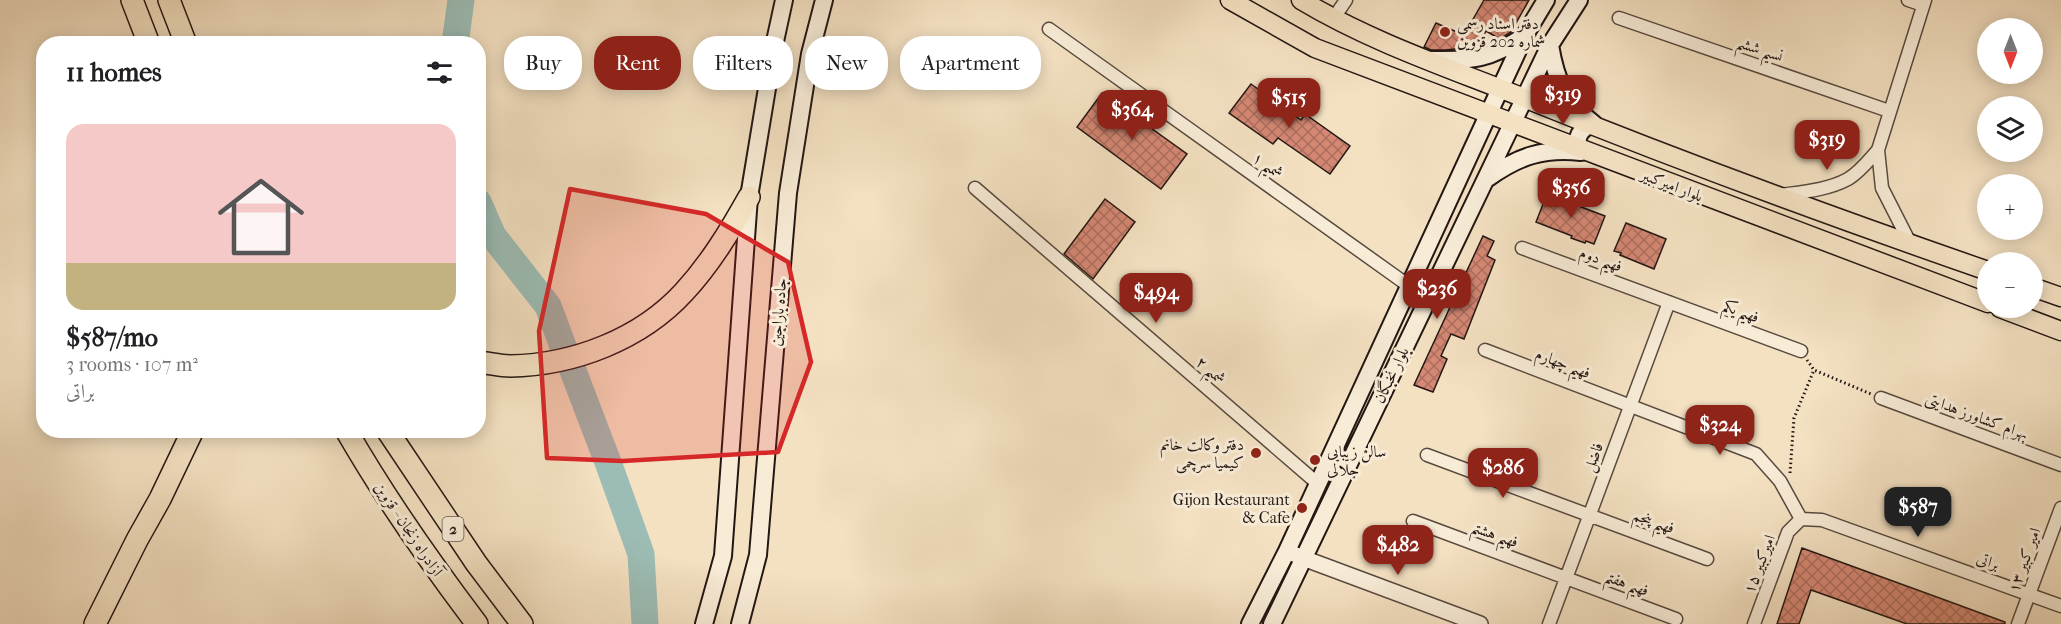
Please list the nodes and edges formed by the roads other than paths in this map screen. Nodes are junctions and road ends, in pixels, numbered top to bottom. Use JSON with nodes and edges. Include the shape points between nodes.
{"nodes":[{"id":1,"x":132,"y":0,"type":"edge"},
{"id":2,"x":169,"y":0,"type":"edge"},
{"id":3,"x":784,"y":0,"type":"edge"},
{"id":4,"x":824,"y":0,"type":"edge"},
{"id":5,"x":1230,"y":0,"type":"edge"},
{"id":6,"x":1301,"y":0,"type":"edge"},
{"id":7,"x":1346,"y":0,"type":"edge"},
{"id":8,"x":1546,"y":0,"type":"edge"},
{"id":9,"x":1579,"y":0,"type":"edge"},
{"id":10,"x":1908,"y":0,"type":"edge"},
{"id":11,"x":1924,"y":2,"type":"edge"},
{"id":12,"x":1619,"y":18,"type":"dead end"},
{"id":13,"x":1333,"y":19,"type":"junction"},
{"id":14,"x":1049,"y":29,"type":"dead end"},
{"id":15,"x":1525,"y":35,"type":"junction"},
{"id":16,"x":146,"y":36,"type":"edge"},
{"id":17,"x":183,"y":36,"type":"edge"},
{"id":18,"x":1550,"y":45,"type":"junction"},
{"id":19,"x":1424,"y":60,"type":"junction"},
{"id":20,"x":1500,"y":89,"type":"junction"},
{"id":21,"x":1524,"y":98,"type":"junction"},
{"id":22,"x":1889,"y":111,"type":"junction"},
{"id":23,"x":1488,"y":113,"type":"junction"},
{"id":24,"x":1512,"y":123,"type":"junction"},
{"id":25,"x":1595,"y":127,"type":"junction"},
{"id":26,"x":1878,"y":150,"type":"junction"},
{"id":27,"x":1583,"y":151,"type":"junction"},
{"id":28,"x":1485,"y":181,"type":"junction"},
{"id":29,"x":975,"y":188,"type":"dead end"},
{"id":30,"x":1779,"y":195,"type":"junction"},
{"id":31,"x":749,"y":197,"type":"junction"},
{"id":32,"x":1911,"y":245,"type":"junction"},
{"id":33,"x":1521,"y":248,"type":"dead end"},
{"id":34,"x":1977,"y":268,"type":"edge"},
{"id":35,"x":1409,"y":286,"type":"junction"},
{"id":36,"x":2043,"y":291,"type":"edge"},
{"id":37,"x":2061,"y":297,"type":"edge"},
{"id":38,"x":1977,"y":299,"type":"edge"},
{"id":39,"x":1669,"y":302,"type":"junction"},
{"id":40,"x":2027,"y":318,"type":"edge"},
{"id":41,"x":2061,"y":331,"type":"edge"},
{"id":42,"x":1485,"y":350,"type":"dead end"},
{"id":43,"x":1801,"y":351,"type":"road end"},
{"id":44,"x":486,"y":363,"type":"edge"},
{"id":45,"x":1881,"y":398,"type":"road end"},
{"id":46,"x":1630,"y":406,"type":"junction"},
{"id":47,"x":189,"y":438,"type":"edge"},
{"id":48,"x":350,"y":438,"type":"edge"},
{"id":49,"x":392,"y":438,"type":"edge"},
{"id":50,"x":1427,"y":455,"type":"dead end"},
{"id":51,"x":2061,"y":465,"type":"edge"},
{"id":52,"x":1317,"y":483,"type":"junction"},
{"id":53,"x":2061,"y":508,"type":"edge"},
{"id":54,"x":1589,"y":515,"type":"junction"},
{"id":55,"x":1801,"y":519,"type":"junction"},
{"id":56,"x":1413,"y":521,"type":"dead end"},
{"id":57,"x":1287,"y":551,"type":"junction"},
{"id":58,"x":1304,"y":558,"type":"junction"},
{"id":59,"x":1707,"y":559,"type":"dead end"},
{"id":60,"x":1566,"y":578,"type":"junction"},
{"id":61,"x":2029,"y":594,"type":"junction"},
{"id":62,"x":2061,"y":606,"type":"edge"},
{"id":63,"x":1676,"y":619,"type":"dead end"},
{"id":64,"x":95,"y":624,"type":"edge"},
{"id":65,"x":477,"y":624,"type":"edge"},
{"id":66,"x":522,"y":624,"type":"edge"},
{"id":67,"x":704,"y":624,"type":"edge"},
{"id":68,"x":740,"y":624,"type":"edge"},
{"id":69,"x":1250,"y":624,"type":"edge"},
{"id":70,"x":1272,"y":624,"type":"edge"},
{"id":71,"x":1480,"y":624,"type":"edge"},
{"id":72,"x":1549,"y":624,"type":"edge"},
{"id":73,"x":1754,"y":624,"type":"edge"},
{"id":74,"x":2018,"y":624,"type":"edge"}],
"edges":[{"from":1,"to":16,"type":"highway"},
{"from":2,"to":17,"type":"highway"},
{"from":3,"to":31,"type":"main road"},
{"from":4,"to":68,"type":"main road","name":"جاده باراجین","via":[[810,54],[788,194],[758,555]]},
{"from":5,"to":23,"type":"main road","name":"بلوار امیرکبیر","via":[[1315,48]]},
{"from":6,"to":13,"type":"main road","name":"بلوار امیرکبیر"},
{"from":7,"to":13,"type":"street"},
{"from":8,"to":15,"type":"main road","name":"بلوار نخبگان"},
{"from":9,"to":18,"type":"main road","name":"بلوار نخبگان"},
{"from":10,"to":11,"type":"street"},
{"from":11,"to":22,"type":"street"},
{"from":12,"to":22,"type":"street","name":"نسیم ششم"},
{"from":13,"to":19,"type":"main road","name":"بلوار امیرکبیر"},
{"from":14,"to":35,"type":"street","name":"شمیم ۱"},
{"from":15,"to":19,"type":"main road","via":[[1491,56]]},
{"from":15,"to":20,"type":"main road","name":"بلوار نخبگان"},
{"from":18,"to":21,"type":"main road","name":"بلوار نخبگان"},
{"from":18,"to":25,"type":"main road","via":[[1554,70],[1564,93]]},
{"from":19,"to":20,"type":"main road","name":"بلوار امیرکبیر"},
{"from":20,"to":21,"type":"main road","name":"بلوار امیرکبیر"},
{"from":20,"to":23,"type":"main road","name":"بلوار نخبگان"},
{"from":21,"to":24,"type":"main road","name":"بلوار نخبگان"},
{"from":21,"to":25,"type":"main road","name":"بلوار امیرکبیر"},
{"from":22,"to":26,"type":"street"},
{"from":23,"to":24,"type":"main road","name":"بلوار امیرکبیر"},
{"from":23,"to":35,"type":"main road","name":"بلوار نخبگان"},
{"from":24,"to":27,"type":"main road","name":"بلوار امیرکبیر"},
{"from":24,"to":28,"type":"main road","name":"بلوار نخبگان"},
{"from":25,"to":27,"type":"main road","via":[[1584,128],[1579,134],[1577,142]]},
{"from":25,"to":30,"type":"main road","name":"بلوار امیرکبیر"},
{"from":26,"to":30,"type":"street","via":[[1848,180]]},
{"from":26,"to":32,"type":"street","via":[[1882,188]]},
{"from":27,"to":28,"type":"main road","via":[[1533,154],[1507,164]]},
{"from":27,"to":38,"type":"main road","name":"بلوار امیرکبیر"},
{"from":28,"to":58,"type":"main road","name":"بلوار نخبگان"},
{"from":29,"to":52,"type":"street","name":"شمیم ۲"},
{"from":30,"to":32,"type":"main road","name":"بلوار امیرکبیر"},
{"from":31,"to":44,"type":"highway","via":[[697,277],[644,326],[579,356],[548,363]]},
{"from":31,"to":67,"type":"main road","via":[[723,556]]},
{"from":32,"to":34,"type":"main road","name":"بلوار امیرکبیر"},
{"from":33,"to":39,"type":"street","name":"فهیم دوم"},
{"from":35,"to":52,"type":"main road","name":"بلوار نخبگان"},
{"from":36,"to":37,"type":"main road"},
{"from":39,"to":43,"type":"street","name":"فهیم یکم"},
{"from":39,"to":46,"type":"street","name":"فاضل"},
{"from":40,"to":41,"type":"main road"},
{"from":42,"to":46,"type":"street","name":"فهیم چهارم"},
{"from":45,"to":51,"type":"street","name":"بهرام کشاورز هدایتی"},
{"from":46,"to":54,"type":"street","name":"فاضل"},
{"from":46,"to":55,"type":"street","name":"فهیم چهارم","via":[[1756,454],[1780,481]]},
{"from":47,"to":64,"type":"highway"},
{"from":48,"to":65,"type":"highway","name":"آزادراه زنجان - قزوین","number":"2"},
{"from":49,"to":66,"type":"highway","number":"2"},
{"from":50,"to":54,"type":"street","name":"فهیم پنجم"},
{"from":52,"to":57,"type":"main road","name":"بلوار نخبگان"},
{"from":53,"to":61,"type":"street","name":"امیر کبیر ۱۳"},
{"from":54,"to":59,"type":"street","name":"فهیم پنجم"},
{"from":54,"to":60,"type":"street","name":"فاضل"},
{"from":55,"to":61,"type":"street","name":"براتی","via":[[1822,520]]},
{"from":55,"to":73,"type":"street","name":"امیرکبیر ۱۵","via":[[1788,532]]},
{"from":56,"to":60,"type":"street","name":"فهیم هشتم"},
{"from":57,"to":58,"type":"street"},
{"from":57,"to":69,"type":"main road","name":"بلوار نخبگان"},
{"from":58,"to":70,"type":"main road","name":"بلوار نخبگان"},
{"from":58,"to":71,"type":"street"},
{"from":60,"to":63,"type":"street","name":"فهیم هفتم"},
{"from":60,"to":72,"type":"street","name":"فاضل"},
{"from":61,"to":62,"type":"street","name":"براتی"},
{"from":61,"to":74,"type":"street","name":"امیر کبیر ۱۳"}]}
